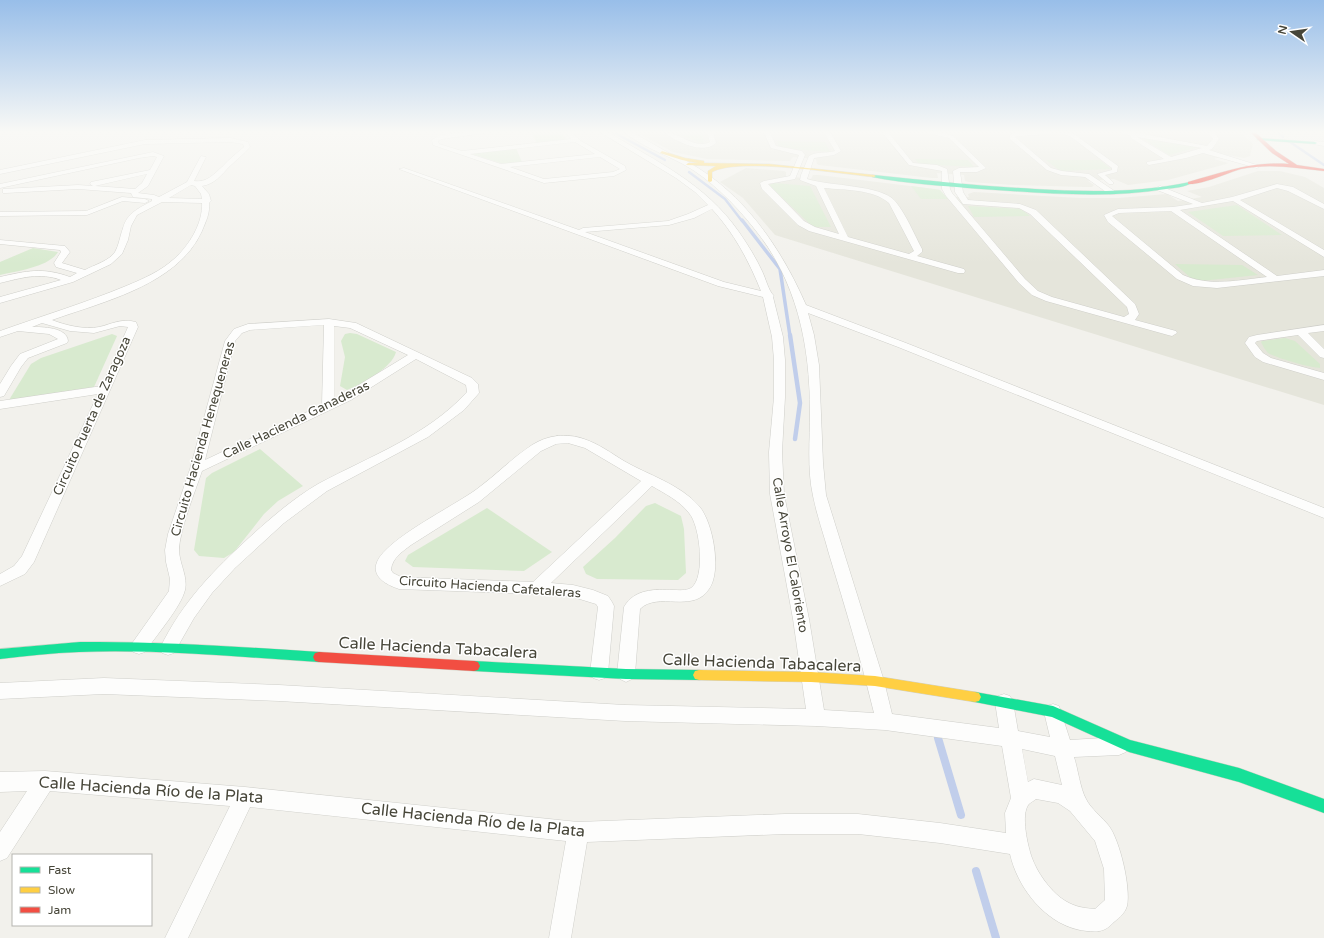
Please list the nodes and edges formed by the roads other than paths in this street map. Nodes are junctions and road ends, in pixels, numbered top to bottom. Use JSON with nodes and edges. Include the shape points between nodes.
{"nodes":[{"id":1,"x":48,"y":176,"type":"edge"},
{"id":2,"x":135,"y":176,"type":"edge"},
{"id":3,"x":150,"y":176,"type":"edge"},
{"id":4,"x":193,"y":176,"type":"edge"},
{"id":5,"x":218,"y":176,"type":"edge"},
{"id":6,"x":424,"y":176,"type":"edge"},
{"id":7,"x":531,"y":176,"type":"edge"},
{"id":8,"x":597,"y":176,"type":"edge"},
{"id":9,"x":677,"y":176,"type":"edge"},
{"id":10,"x":703,"y":176,"type":"edge"},
{"id":11,"x":710,"y":176,"type":"edge"},
{"id":12,"x":794,"y":176,"type":"edge"},
{"id":13,"x":803,"y":176,"type":"edge"},
{"id":14,"x":876,"y":176,"type":"edge"},
{"id":15,"x":945,"y":176,"type":"edge"},
{"id":16,"x":957,"y":176,"type":"edge"},
{"id":17,"x":1088,"y":176,"type":"edge"},
{"id":18,"x":1101,"y":176,"type":"edge"},
{"id":19,"x":1212,"y":176,"type":"edge"},
{"id":20,"x":1312,"y":176,"type":"edge"},
{"id":21,"x":1318,"y":179,"type":"dead end"},
{"id":22,"x":710,"y":181,"type":"junction"},
{"id":23,"x":194,"y":184,"type":"junction"},
{"id":24,"x":946,"y":184,"type":"junction"},
{"id":25,"x":819,"y":185,"type":"junction"},
{"id":26,"x":958,"y":185,"type":"junction"},
{"id":27,"x":0,"y":186,"type":"edge"},
{"id":28,"x":1170,"y":187,"type":"junction"},
{"id":29,"x":78,"y":188,"type":"junction"},
{"id":30,"x":1160,"y":188,"type":"junction"},
{"id":31,"x":0,"y":191,"type":"edge"},
{"id":32,"x":136,"y":191,"type":"junction"},
{"id":33,"x":1124,"y":191,"type":"junction"},
{"id":34,"x":1112,"y":192,"type":"junction"},
{"id":35,"x":157,"y":199,"type":"junction"},
{"id":36,"x":1234,"y":199,"type":"junction"},
{"id":37,"x":206,"y":201,"type":"junction"},
{"id":38,"x":966,"y":202,"type":"junction"},
{"id":39,"x":956,"y":203,"type":"junction"},
{"id":40,"x":1211,"y":204,"type":"junction"},
{"id":41,"x":713,"y":205,"type":"junction"},
{"id":42,"x":1201,"y":205,"type":"junction"},
{"id":43,"x":1324,"y":207,"type":"edge"},
{"id":44,"x":1174,"y":209,"type":"junction"},
{"id":45,"x":0,"y":214,"type":"edge"},
{"id":46,"x":577,"y":231,"type":"junction"},
{"id":47,"x":845,"y":238,"type":"junction"},
{"id":48,"x":0,"y":242,"type":"edge"},
{"id":49,"x":1324,"y":254,"type":"edge"},
{"id":50,"x":910,"y":257,"type":"junction"},
{"id":51,"x":961,"y":271,"type":"dead end"},
{"id":52,"x":87,"y":273,"type":"junction"},
{"id":53,"x":1324,"y":273,"type":"edge"},
{"id":54,"x":1275,"y":278,"type":"junction"},
{"id":55,"x":0,"y":280,"type":"edge"},
{"id":56,"x":70,"y":280,"type":"junction"},
{"id":57,"x":769,"y":296,"type":"junction"},
{"id":58,"x":0,"y":300,"type":"edge"},
{"id":59,"x":801,"y":307,"type":"junction"},
{"id":60,"x":43,"y":319,"type":"junction"},
{"id":61,"x":1125,"y":320,"type":"junction"},
{"id":62,"x":329,"y":322,"type":"junction"},
{"id":63,"x":16,"y":328,"type":"junction"},
{"id":64,"x":1324,"y":328,"type":"edge"},
{"id":65,"x":1301,"y":332,"type":"junction"},
{"id":66,"x":1172,"y":333,"type":"dead end"},
{"id":67,"x":0,"y":334,"type":"edge"},
{"id":68,"x":416,"y":355,"type":"junction"},
{"id":69,"x":1324,"y":355,"type":"edge"},
{"id":70,"x":1324,"y":377,"type":"edge"},
{"id":71,"x":106,"y":389,"type":"junction"},
{"id":72,"x":0,"y":394,"type":"edge"},
{"id":73,"x":0,"y":405,"type":"edge"},
{"id":74,"x":328,"y":407,"type":"junction"},
{"id":75,"x":196,"y":469,"type":"junction"},
{"id":76,"x":650,"y":480,"type":"junction"},
{"id":77,"x":1324,"y":513,"type":"edge"},
{"id":78,"x":0,"y":580,"type":"edge"},
{"id":79,"x":536,"y":588,"type":"junction"},
{"id":80,"x":139,"y":647,"type":"junction"},
{"id":81,"x":168,"y":648,"type":"junction"},
{"id":82,"x":0,"y":654,"type":"edge"},
{"id":83,"x":599,"y":673,"type":"junction"},
{"id":84,"x":626,"y":674,"type":"junction"},
{"id":85,"x":811,"y":677,"type":"junction"},
{"id":86,"x":875,"y":681,"type":"junction"},
{"id":87,"x":0,"y":691,"type":"edge"},
{"id":88,"x":1004,"y":702,"type":"junction"},
{"id":89,"x":1053,"y":712,"type":"junction"},
{"id":90,"x":816,"y":718,"type":"junction"},
{"id":91,"x":885,"y":722,"type":"junction"},
{"id":92,"x":1011,"y":738,"type":"junction"},
{"id":93,"x":1129,"y":746,"type":"junction"},
{"id":94,"x":1063,"y":749,"type":"junction"},
{"id":95,"x":44,"y":780,"type":"junction"},
{"id":96,"x":0,"y":782,"type":"edge"},
{"id":97,"x":245,"y":797,"type":"junction"},
{"id":98,"x":1022,"y":798,"type":"junction"},
{"id":99,"x":1077,"y":804,"type":"junction"},
{"id":100,"x":1324,"y":806,"type":"edge"},
{"id":101,"x":578,"y":832,"type":"junction"},
{"id":102,"x":1018,"y":844,"type":"junction"},
{"id":103,"x":0,"y":851,"type":"edge"},
{"id":104,"x":176,"y":938,"type":"edge"},
{"id":105,"x":560,"y":938,"type":"edge"}],
"edges":[{"from":1,"to":27,"type":"street"},
{"from":2,"to":29,"type":"street"},
{"from":3,"to":32,"type":"street"},
{"from":4,"to":23,"type":"street"},
{"from":5,"to":23,"type":"street"},
{"from":6,"to":46,"type":"street"},
{"from":7,"to":8,"type":"street","via":[[548,181]]},
{"from":9,"to":41,"type":"street","name":"Calle Arroyo El Caloriento"},
{"from":10,"to":22,"type":"street"},
{"from":11,"to":22,"type":"street"},
{"from":12,"to":47,"type":"street","via":[[791,179],[764,182],[764,185],[805,226]]},
{"from":13,"to":25,"type":"street","via":[[804,180]]},
{"from":14,"to":24,"type":"street"},
{"from":15,"to":24,"type":"street"},
{"from":16,"to":26,"type":"street"},
{"from":17,"to":34,"type":"street"},
{"from":18,"to":33,"type":"street"},
{"from":19,"to":28,"type":"street"},
{"from":20,"to":21,"type":"street"},
{"from":22,"to":59,"type":"street","via":[[736,202],[768,239],[788,275]]},
{"from":23,"to":35,"type":"street"},
{"from":23,"to":37,"type":"street","via":[[205,194]]},
{"from":24,"to":26,"type":"street"},
{"from":24,"to":39,"type":"street","via":[[946,189]]},
{"from":25,"to":47,"type":"street"},
{"from":25,"to":50,"type":"street","via":[[885,196],[892,202],[918,249],[918,252]]},
{"from":26,"to":34,"type":"street"},
{"from":26,"to":38,"type":"street"},
{"from":28,"to":30,"type":"street"},
{"from":28,"to":40,"type":"street"},
{"from":29,"to":31,"type":"street"},
{"from":29,"to":32,"type":"street"},
{"from":30,"to":33,"type":"street"},
{"from":30,"to":42,"type":"street"},
{"from":32,"to":35,"type":"street","via":[[136,195]]},
{"from":33,"to":34,"type":"street"},
{"from":35,"to":37,"type":"street"},
{"from":35,"to":45,"type":"street","via":[[122,200],[87,213]]},
{"from":35,"to":52,"type":"street","via":[[134,214],[127,226],[118,254]]},
{"from":36,"to":40,"type":"street"},
{"from":36,"to":43,"type":"street","via":[[1281,187]]},
{"from":36,"to":49,"type":"street"},
{"from":37,"to":60,"type":"street","via":[[206,213],[193,242],[178,261],[152,278],[108,297]]},
{"from":38,"to":39,"type":"street"},
{"from":38,"to":61,"type":"street","via":[[1020,206],[1033,212],[1132,306],[1133,317]]},
{"from":39,"to":61,"type":"street","via":[[1035,293]]},
{"from":40,"to":42,"type":"street"},
{"from":41,"to":46,"type":"street","via":[[669,223]]},
{"from":41,"to":57,"type":"street","name":"Calle Arroyo El Caloriento","via":[[745,247]]},
{"from":42,"to":44,"type":"street"},
{"from":44,"to":54,"type":"street"},
{"from":44,"to":54,"type":"street","via":[[1118,211],[1108,215],[1186,280],[1193,283],[1210,285]]},
{"from":46,"to":57,"type":"street","via":[[721,284]]},
{"from":47,"to":50,"type":"street"},
{"from":48,"to":52,"type":"street","via":[[62,248],[66,252],[59,265]]},
{"from":50,"to":51,"type":"street"},
{"from":52,"to":56,"type":"street"},
{"from":53,"to":54,"type":"street"},
{"from":55,"to":56,"type":"street","via":[[39,271]]},
{"from":56,"to":58,"type":"street"},
{"from":57,"to":85,"type":"street","name":"Calle Arroyo El Caloriento","via":[[776,323],[780,363],[775,468],[777,494]]},
{"from":59,"to":77,"type":"street"},
{"from":59,"to":86,"type":"street","via":[[807,324],[814,364],[816,471],[819,495]]},
{"from":60,"to":63,"type":"street"},
{"from":60,"to":71,"type":"street","name":"Circuito Puerta de Zaragoza","via":[[50,323],[87,331],[101,330],[127,322],[132,324],[133,327]]},
{"from":61,"to":66,"type":"street"},
{"from":62,"to":68,"type":"street","name":"Circuito Hacienda Henequeneras","via":[[352,325]]},
{"from":62,"to":74,"type":"street"},
{"from":62,"to":75,"type":"street","name":"Circuito Hacienda Henequeneras","via":[[248,327],[234,335],[230,341]]},
{"from":63,"to":67,"type":"street"},
{"from":63,"to":72,"type":"street","via":[[61,334],[63,341],[24,356]]},
{"from":64,"to":65,"type":"street"},
{"from":65,"to":69,"type":"street"},
{"from":65,"to":70,"type":"street","via":[[1257,338],[1251,341],[1251,345],[1267,360]]},
{"from":68,"to":74,"type":"street","name":"Calle Hacienda Ganaderas"},
{"from":68,"to":81,"type":"street","name":"Circuito Hacienda Henequeneras","via":[[468,380],[472,384],[473,393],[457,410],[439,423],[300,502],[202,593]]},
{"from":71,"to":73,"type":"street"},
{"from":71,"to":78,"type":"street","name":"Circuito Puerta de Zaragoza","via":[[28,562],[20,571]]},
{"from":74,"to":75,"type":"street","name":"Calle Hacienda Ganaderas"},
{"from":75,"to":80,"type":"street","name":"Circuito Hacienda Henequeneras","via":[[172,550],[178,579],[177,591]]},
{"from":76,"to":79,"type":"street"},
{"from":76,"to":79,"type":"street","name":"Circuito Hacienda Cafetaleras","via":[[579,442],[560,439],[550,441],[537,448],[480,494],[404,542],[388,556],[383,566],[387,578],[399,582]]},
{"from":76,"to":84,"type":"street","name":"Circuito Hacienda Cafetaleras","via":[[686,502],[696,512],[701,521],[707,569],[704,585],[698,592],[688,596],[646,596],[637,600],[632,607]]},
{"from":79,"to":83,"type":"street","name":"Circuito Hacienda Cafetaleras","via":[[584,593],[602,600],[606,606]]},
{"from":80,"to":81,"type":"street","name":"Calle Hacienda Tabacalera"},
{"from":80,"to":82,"type":"street","name":"Calle Hacienda Tabacalera","via":[[36,649]]},
{"from":81,"to":83,"type":"street","name":"Calle Hacienda Tabacalera"},
{"from":83,"to":84,"type":"street","name":"Calle Hacienda Tabacalera"},
{"from":84,"to":85,"type":"street","name":"Calle Hacienda Tabacalera"},
{"from":85,"to":86,"type":"street","name":"Calle Hacienda Tabacalera"},
{"from":85,"to":90,"type":"street","name":"Calle Arroyo El Caloriento"},
{"from":86,"to":88,"type":"street","name":"Calle Hacienda Tabacalera"},
{"from":86,"to":91,"type":"street"},
{"from":87,"to":90,"type":"street","via":[[104,686],[617,712]]},
{"from":88,"to":89,"type":"street","name":"Calle Hacienda Tabacalera"},
{"from":88,"to":92,"type":"street"},
{"from":89,"to":93,"type":"street","name":"Calle Hacienda Tabacalera"},
{"from":89,"to":94,"type":"street"},
{"from":90,"to":91,"type":"street"},
{"from":91,"to":92,"type":"street"},
{"from":92,"to":94,"type":"street"},
{"from":92,"to":98,"type":"street"},
{"from":93,"to":94,"type":"street"},
{"from":93,"to":100,"type":"street","name":"Calle Hacienda Tabacalera","via":[[1240,775]]},
{"from":94,"to":99,"type":"street"},
{"from":95,"to":96,"type":"street","name":"Calle Hacienda Río de la Plata"},
{"from":95,"to":97,"type":"street","name":"Calle Hacienda Río de la Plata"},
{"from":95,"to":103,"type":"street"},
{"from":97,"to":101,"type":"street","name":"Calle Hacienda Río de la Plata"},
{"from":97,"to":104,"type":"street"},
{"from":98,"to":99,"type":"street","via":[[1034,789],[1061,794]]},
{"from":98,"to":102,"type":"street","via":[[1015,813]]},
{"from":99,"to":102,"type":"street","via":[[1103,835],[1115,869],[1116,904],[1099,921],[1075,919],[1052,905],[1034,884],[1022,861]]},
{"from":101,"to":102,"type":"street","name":"Calle Hacienda Río de la Plata","via":[[785,824],[858,824]]},
{"from":101,"to":105,"type":"street"}]}
